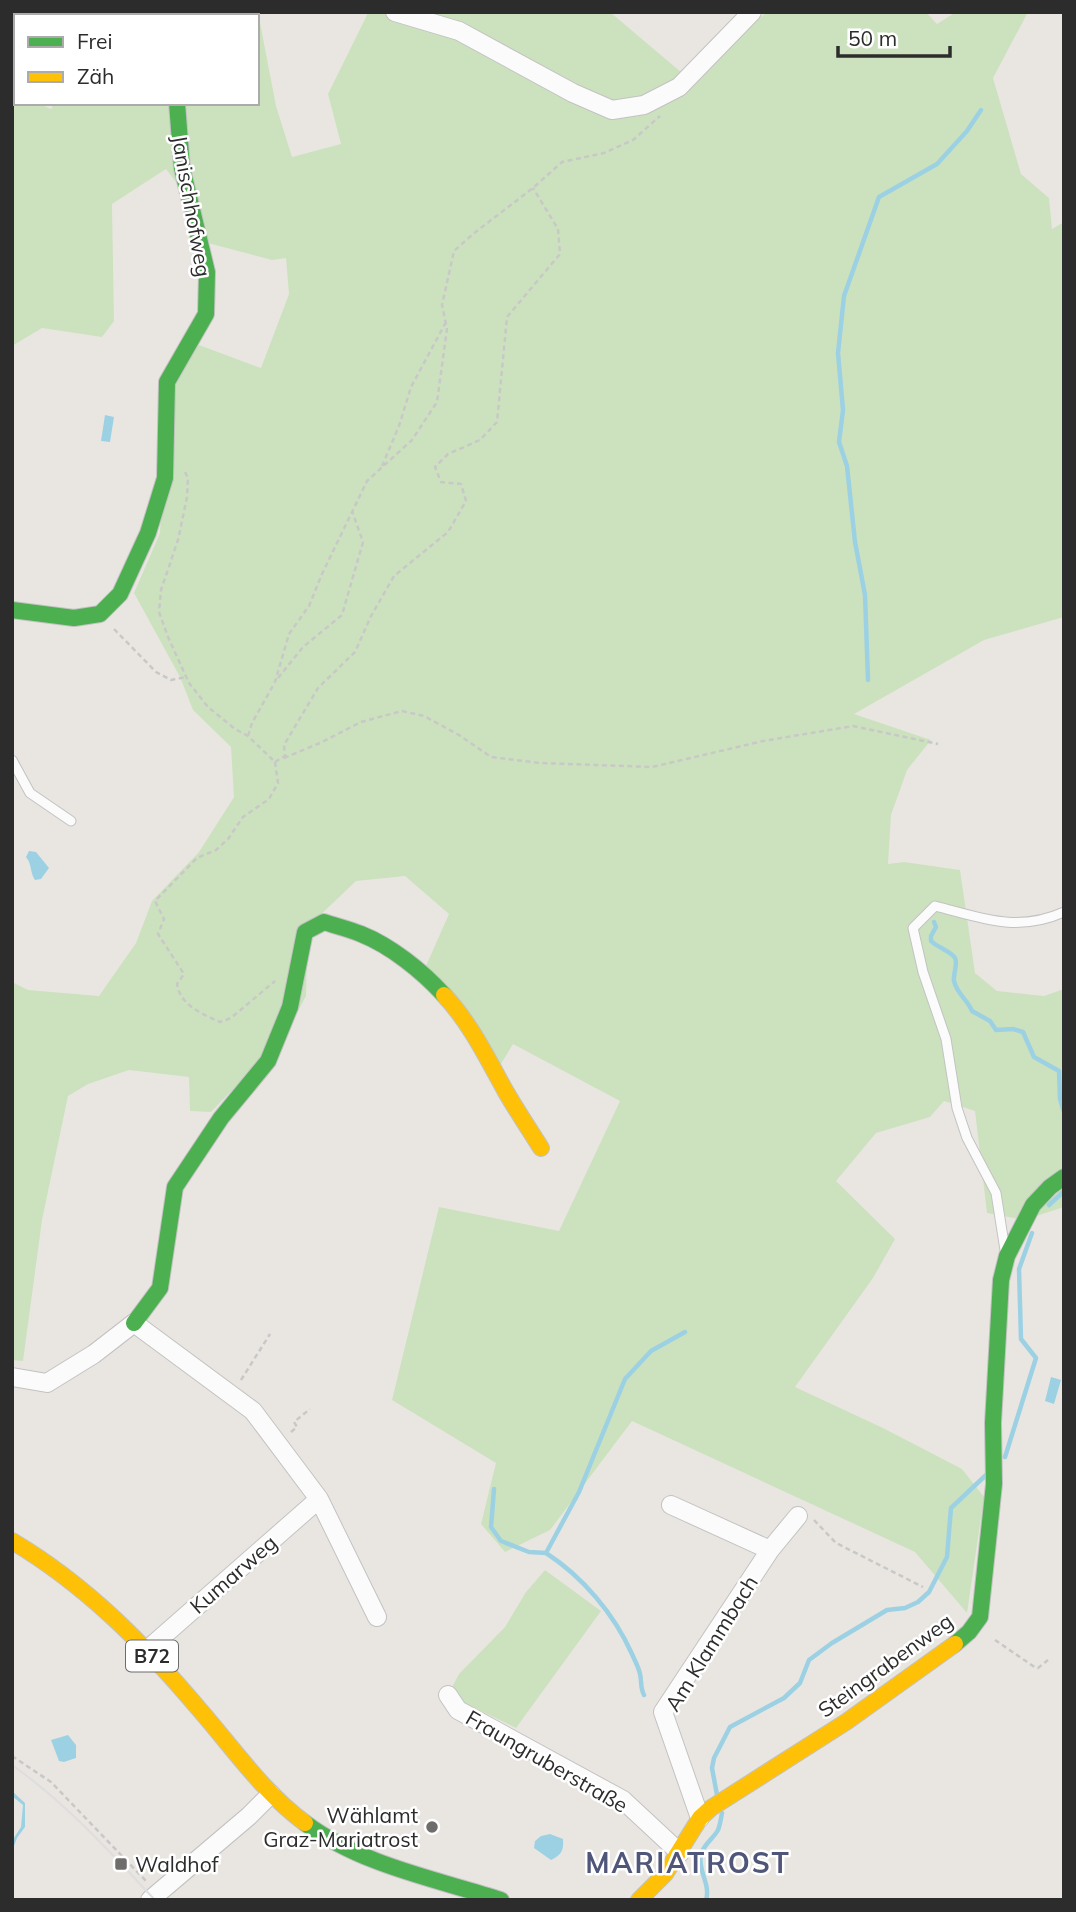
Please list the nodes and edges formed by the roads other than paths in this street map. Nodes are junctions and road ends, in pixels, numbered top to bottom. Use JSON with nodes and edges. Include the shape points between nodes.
{"nodes":[{"id":1,"x":395,"y":12,"type":"edge"},
{"id":2,"x":752,"y":12,"type":"edge"},
{"id":3,"x":177,"y":105,"type":"edge"},
{"id":4,"x":12,"y":610,"type":"edge"},
{"id":5,"x":12,"y":760,"type":"edge"},
{"id":6,"x":71,"y":821,"type":"dead end"},
{"id":7,"x":1064,"y":912,"type":"edge"},
{"id":8,"x":541,"y":1148,"type":"dead end"},
{"id":9,"x":1064,"y":1177,"type":"edge"},
{"id":10,"x":1007,"y":1256,"type":"junction"},
{"id":11,"x":134,"y":1323,"type":"junction"},
{"id":12,"x":12,"y":1377,"type":"edge"},
{"id":13,"x":319,"y":1499,"type":"junction"},
{"id":14,"x":671,"y":1505,"type":"dead end"},
{"id":15,"x":798,"y":1516,"type":"road end"},
{"id":16,"x":12,"y":1541,"type":"edge"},
{"id":17,"x":770,"y":1550,"type":"junction"},
{"id":18,"x":377,"y":1617,"type":"dead end"},
{"id":19,"x":147,"y":1650,"type":"junction"},
{"id":20,"x":448,"y":1695,"type":"dead end"},
{"id":21,"x":271,"y":1794,"type":"junction"},
{"id":22,"x":705,"y":1813,"type":"junction"},
{"id":23,"x":680,"y":1853,"type":"junction"},
{"id":24,"x":155,"y":1895,"type":"edge"},
{"id":25,"x":501,"y":1900,"type":"edge"},
{"id":26,"x":639,"y":1900,"type":"edge"}],
"edges":[{"from":1,"to":2,"type":"street","via":[[459,31],[612,110],[644,105],[679,88]]},
{"from":3,"to":4,"type":"street","name":"Janischhofweg","via":[[182,168],[207,272],[206,314],[167,382],[165,478],[148,533],[120,594],[102,612],[74,618]]},
{"from":5,"to":6,"type":"lane","via":[[30,793]]},
{"from":7,"to":10,"type":"lane","name":"Steingrabenweg","via":[[1010,924],[935,906],[913,928],[946,1039],[957,1108],[996,1193]]},
{"from":8,"to":11,"type":"street","via":[[483,1047],[442,993],[397,955],[362,934],[324,922],[305,932],[290,1007],[268,1061],[221,1118],[175,1186],[160,1289]]},
{"from":9,"to":10,"type":"street","name":"Steingrabenweg","via":[[1033,1205]]},
{"from":10,"to":22,"type":"street","name":"Steingrabenweg","via":[[999,1296],[994,1465],[976,1624],[892,1690]]},
{"from":11,"to":12,"type":"street","via":[[47,1383]]},
{"from":11,"to":13,"type":"street","via":[[253,1411]]},
{"from":13,"to":18,"type":"street"},
{"from":13,"to":19,"type":"street","name":"Kumarweg"},
{"from":14,"to":17,"type":"street","name":"Am Klammbach"},
{"from":15,"to":17,"type":"street","name":"Am Klammbach"},
{"from":16,"to":19,"type":"street","number":"B72","via":[[80,1586]]},
{"from":17,"to":22,"type":"street","name":"Am Klammbach","via":[[663,1713]]},
{"from":19,"to":21,"type":"street","number":"B72"},
{"from":20,"to":23,"type":"street","name":"Fraungruberstraße","via":[[458,1710],[623,1800]]},
{"from":21,"to":24,"type":"street"},
{"from":21,"to":25,"type":"street","number":"B72","via":[[292,1814],[340,1844]]},
{"from":22,"to":23,"type":"street","name":"Steingrabenweg"},
{"from":23,"to":26,"type":"street","name":"Steingrabenweg"}]}
